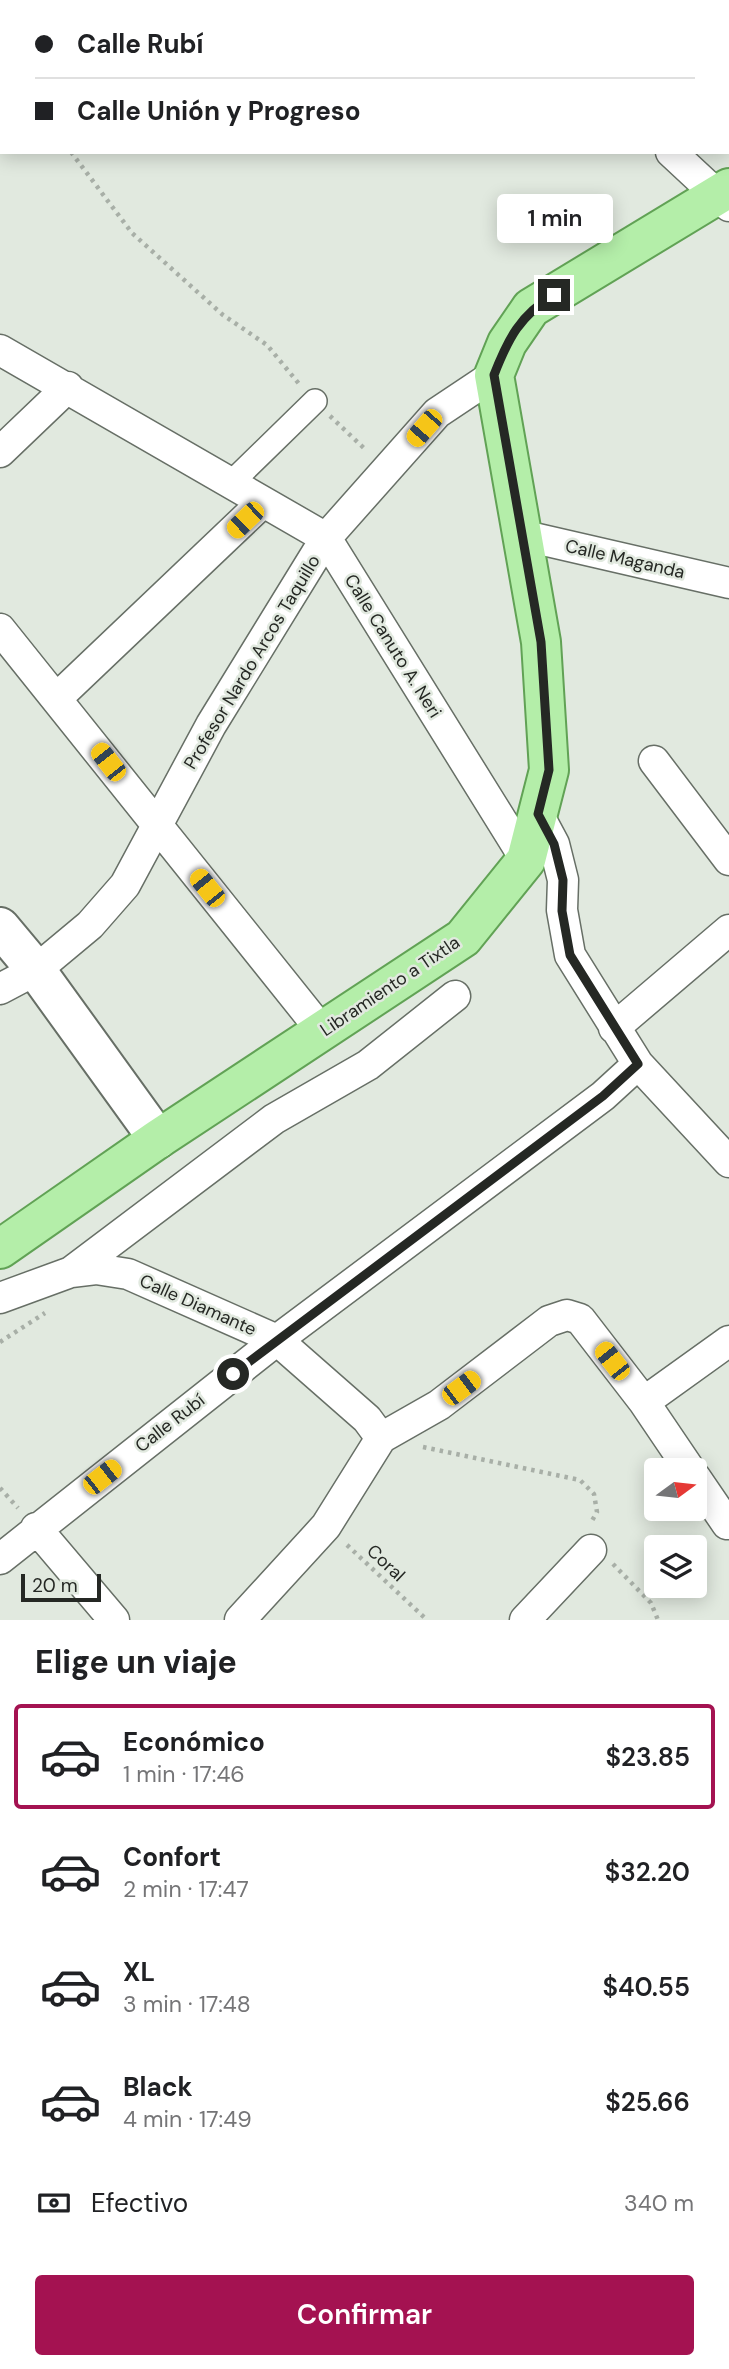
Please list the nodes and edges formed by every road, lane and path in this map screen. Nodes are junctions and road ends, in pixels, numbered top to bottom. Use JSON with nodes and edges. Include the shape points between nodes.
{"nodes":[{"id":1,"x":73,"y":154,"type":"edge"},
{"id":2,"x":673,"y":154,"type":"edge"},
{"id":3,"x":725,"y":197,"type":"edge"},
{"id":4,"x":0,"y":350,"type":"edge"},
{"id":5,"x":494,"y":375,"type":"junction"},
{"id":6,"x":68,"y":387,"type":"junction"},
{"id":7,"x":315,"y":401,"type":"junction"},
{"id":8,"x":0,"y":452,"type":"edge"},
{"id":9,"x":387,"y":469,"type":"junction"},
{"id":10,"x":232,"y":483,"type":"junction"},
{"id":11,"x":263,"y":502,"type":"junction"},
{"id":12,"x":521,"y":536,"type":"junction"},
{"id":13,"x":326,"y":538,"type":"junction"},
{"id":14,"x":729,"y":583,"type":"edge"},
{"id":15,"x":0,"y":629,"type":"edge"},
{"id":16,"x":57,"y":698,"type":"junction"},
{"id":17,"x":654,"y":761,"type":"dead end"},
{"id":18,"x":538,"y":814,"type":"junction"},
{"id":19,"x":158,"y":826,"type":"junction"},
{"id":20,"x":526,"y":860,"type":"junction"},
{"id":21,"x":729,"y":860,"type":"edge"},
{"id":22,"x":0,"y":927,"type":"edge"},
{"id":23,"x":729,"y":930,"type":"edge"},
{"id":24,"x":36,"y":971,"type":"junction"},
{"id":25,"x":0,"y":989,"type":"edge"},
{"id":26,"x":455,"y":996,"type":"dead end"},
{"id":27,"x":614,"y":1028,"type":"junction"},
{"id":28,"x":322,"y":1031,"type":"junction"},
{"id":29,"x":638,"y":1064,"type":"junction"},
{"id":30,"x":159,"y":1139,"type":"junction"},
{"id":31,"x":729,"y":1161,"type":"edge"},
{"id":32,"x":0,"y":1249,"type":"edge"},
{"id":33,"x":71,"y":1272,"type":"junction"},
{"id":34,"x":0,"y":1298,"type":"edge"},
{"id":35,"x":277,"y":1340,"type":"junction"},
{"id":36,"x":729,"y":1341,"type":"edge"},
{"id":37,"x":644,"y":1402,"type":"junction"},
{"id":38,"x":381,"y":1438,"type":"junction"},
{"id":39,"x":682,"y":1458,"type":"edge"},
{"id":40,"x":707,"y":1495,"type":"edge"},
{"id":41,"x":729,"y":1523,"type":"edge"},
{"id":42,"x":326,"y":1526,"type":"junction"},
{"id":43,"x":36,"y":1528,"type":"junction"},
{"id":44,"x":591,"y":1550,"type":"junction"},
{"id":45,"x":0,"y":1559,"type":"edge"},
{"id":46,"x":114,"y":1620,"type":"edge"},
{"id":47,"x":240,"y":1620,"type":"edge"},
{"id":48,"x":427,"y":1620,"type":"edge"},
{"id":49,"x":525,"y":1620,"type":"edge"},
{"id":50,"x":658,"y":1620,"type":"edge"}],
"edges":[{"from":1,"to":7,"type":"path","via":[[132,233],[223,315],[267,345]]},
{"from":2,"to":3,"type":"street"},
{"from":3,"to":5,"type":"main road","via":[[531,308],[507,342]]},
{"from":4,"to":6,"type":"street","name":"Calle Canuto A. Neri"},
{"from":5,"to":9,"type":"street","name":"Profesor Nardo Arcos Taquillo","via":[[437,413]]},
{"from":5,"to":12,"type":"main road","name":"Libramiento a Tixtla"},
{"from":6,"to":8,"type":"street"},
{"from":6,"to":10,"type":"street","name":"Calle Canuto A. Neri"},
{"from":7,"to":9,"type":"path"},
{"from":7,"to":10,"type":"street"},
{"from":9,"to":13,"type":"street","name":"Profesor Nardo Arcos Taquillo"},
{"from":10,"to":11,"type":"street","name":"Calle Canuto A. Neri"},
{"from":11,"to":13,"type":"street","name":"Calle Canuto A. Neri"},
{"from":11,"to":16,"type":"street"},
{"from":12,"to":14,"type":"street","name":"Calle Maganda"},
{"from":12,"to":18,"type":"main road","name":"Libramiento a Tixtla","via":[[541,642],[549,770]]},
{"from":13,"to":19,"type":"street","name":"Profesor Nardo Arcos Taquillo","via":[[211,725]]},
{"from":13,"to":20,"type":"street","name":"Calle Canuto A. Neri"},
{"from":15,"to":16,"type":"street"},
{"from":16,"to":19,"type":"street"},
{"from":17,"to":21,"type":"street"},
{"from":18,"to":20,"type":"main road","name":"Libramiento a Tixtla"},
{"from":18,"to":27,"type":"street","via":[[554,844],[563,880],[562,911],[570,955]]},
{"from":19,"to":24,"type":"street","name":"Profesor Nardo Arcos Taquillo","via":[[125,885],[90,925]]},
{"from":19,"to":28,"type":"street"},
{"from":20,"to":28,"type":"main road","name":"Libramiento a Tixtla","via":[[464,938]]},
{"from":22,"to":24,"type":"street"},
{"from":23,"to":27,"type":"street"},
{"from":24,"to":25,"type":"street","name":"Profesor Nardo Arcos Taquillo"},
{"from":24,"to":30,"type":"street"},
{"from":26,"to":33,"type":"street","via":[[368,1065],[274,1119]]},
{"from":27,"to":29,"type":"street"},
{"from":28,"to":30,"type":"main road","name":"Libramiento a Tixtla"},
{"from":29,"to":31,"type":"street"},
{"from":29,"to":35,"type":"street","name":"Calle Rubí","via":[[603,1096]]},
{"from":30,"to":32,"type":"main road","name":"Libramiento a Tixtla"},
{"from":33,"to":34,"type":"street","name":"Calle Diamante"},
{"from":33,"to":35,"type":"street","name":"Calle Diamante","via":[[96,1269],[128,1275]]},
{"from":35,"to":38,"type":"street","name":"Calle Diamante","via":[[367,1419]]},
{"from":35,"to":43,"type":"street","name":"Calle Rubí"},
{"from":36,"to":37,"type":"street"},
{"from":37,"to":38,"type":"street","via":[[580,1320],[567,1315],[550,1321],[439,1405]]},
{"from":37,"to":39,"type":"street"},
{"from":38,"to":42,"type":"street"},
{"from":38,"to":44,"type":"path","via":[[580,1480],[594,1494],[597,1512],[586,1530]]},
{"from":40,"to":41,"type":"street"},
{"from":42,"to":47,"type":"street"},
{"from":42,"to":48,"type":"path","name":"Coral"},
{"from":43,"to":45,"type":"street","name":"Calle Rubí"},
{"from":43,"to":46,"type":"street"},
{"from":44,"to":49,"type":"street"},
{"from":44,"to":50,"type":"path","via":[[614,1564],[650,1603]]}]}
